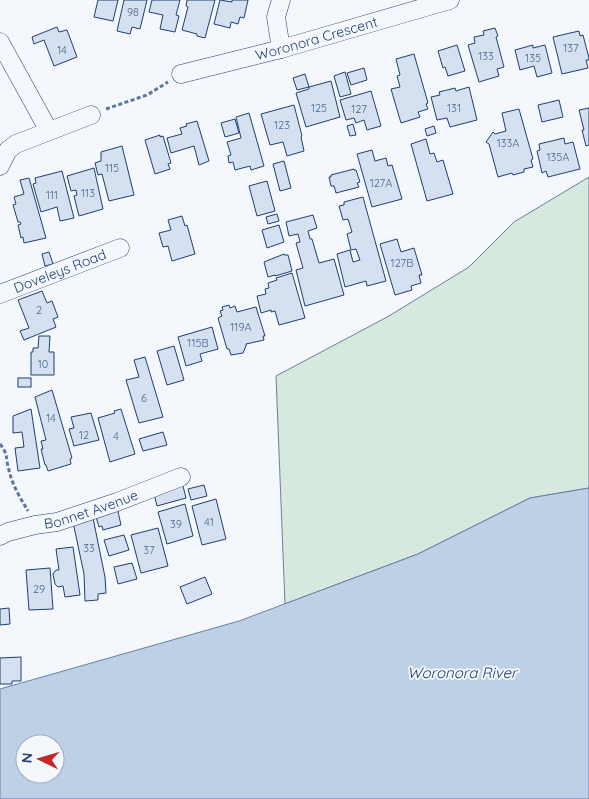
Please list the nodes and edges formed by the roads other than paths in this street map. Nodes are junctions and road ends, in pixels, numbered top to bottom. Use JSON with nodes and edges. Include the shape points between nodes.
{"nodes":[{"id":1,"x":281,"y":0,"type":"edge"},
{"id":2,"x":450,"y":0,"type":"edge"},
{"id":3,"x":0,"y":42,"type":"edge"},
{"id":4,"x":281,"y":49,"type":"junction"},
{"id":5,"x":181,"y":74,"type":"road end"},
{"id":6,"x":91,"y":115,"type":"dead end"},
{"id":7,"x":49,"y":131,"type":"junction"},
{"id":8,"x":0,"y":166,"type":"edge"},
{"id":9,"x":120,"y":248,"type":"dead end"},
{"id":10,"x":0,"y":294,"type":"edge"},
{"id":11,"x":181,"y":477,"type":"dead end"},
{"id":12,"x":0,"y":536,"type":"edge"}],
"edges":[{"from":1,"to":4,"type":"street","via":[[276,17]]},
{"from":2,"to":4,"type":"street","name":"Woronora Crescent"},
{"from":3,"to":7,"type":"street"},
{"from":4,"to":5,"type":"street","name":"Woronora Crescent"},
{"from":6,"to":7,"type":"street"},
{"from":7,"to":8,"type":"street","via":[[16,144],[8,150]]},
{"from":9,"to":10,"type":"street","name":"Doveleys Road"},
{"from":11,"to":12,"type":"street","name":"Bonnet Avenue","via":[[57,522]]}]}
